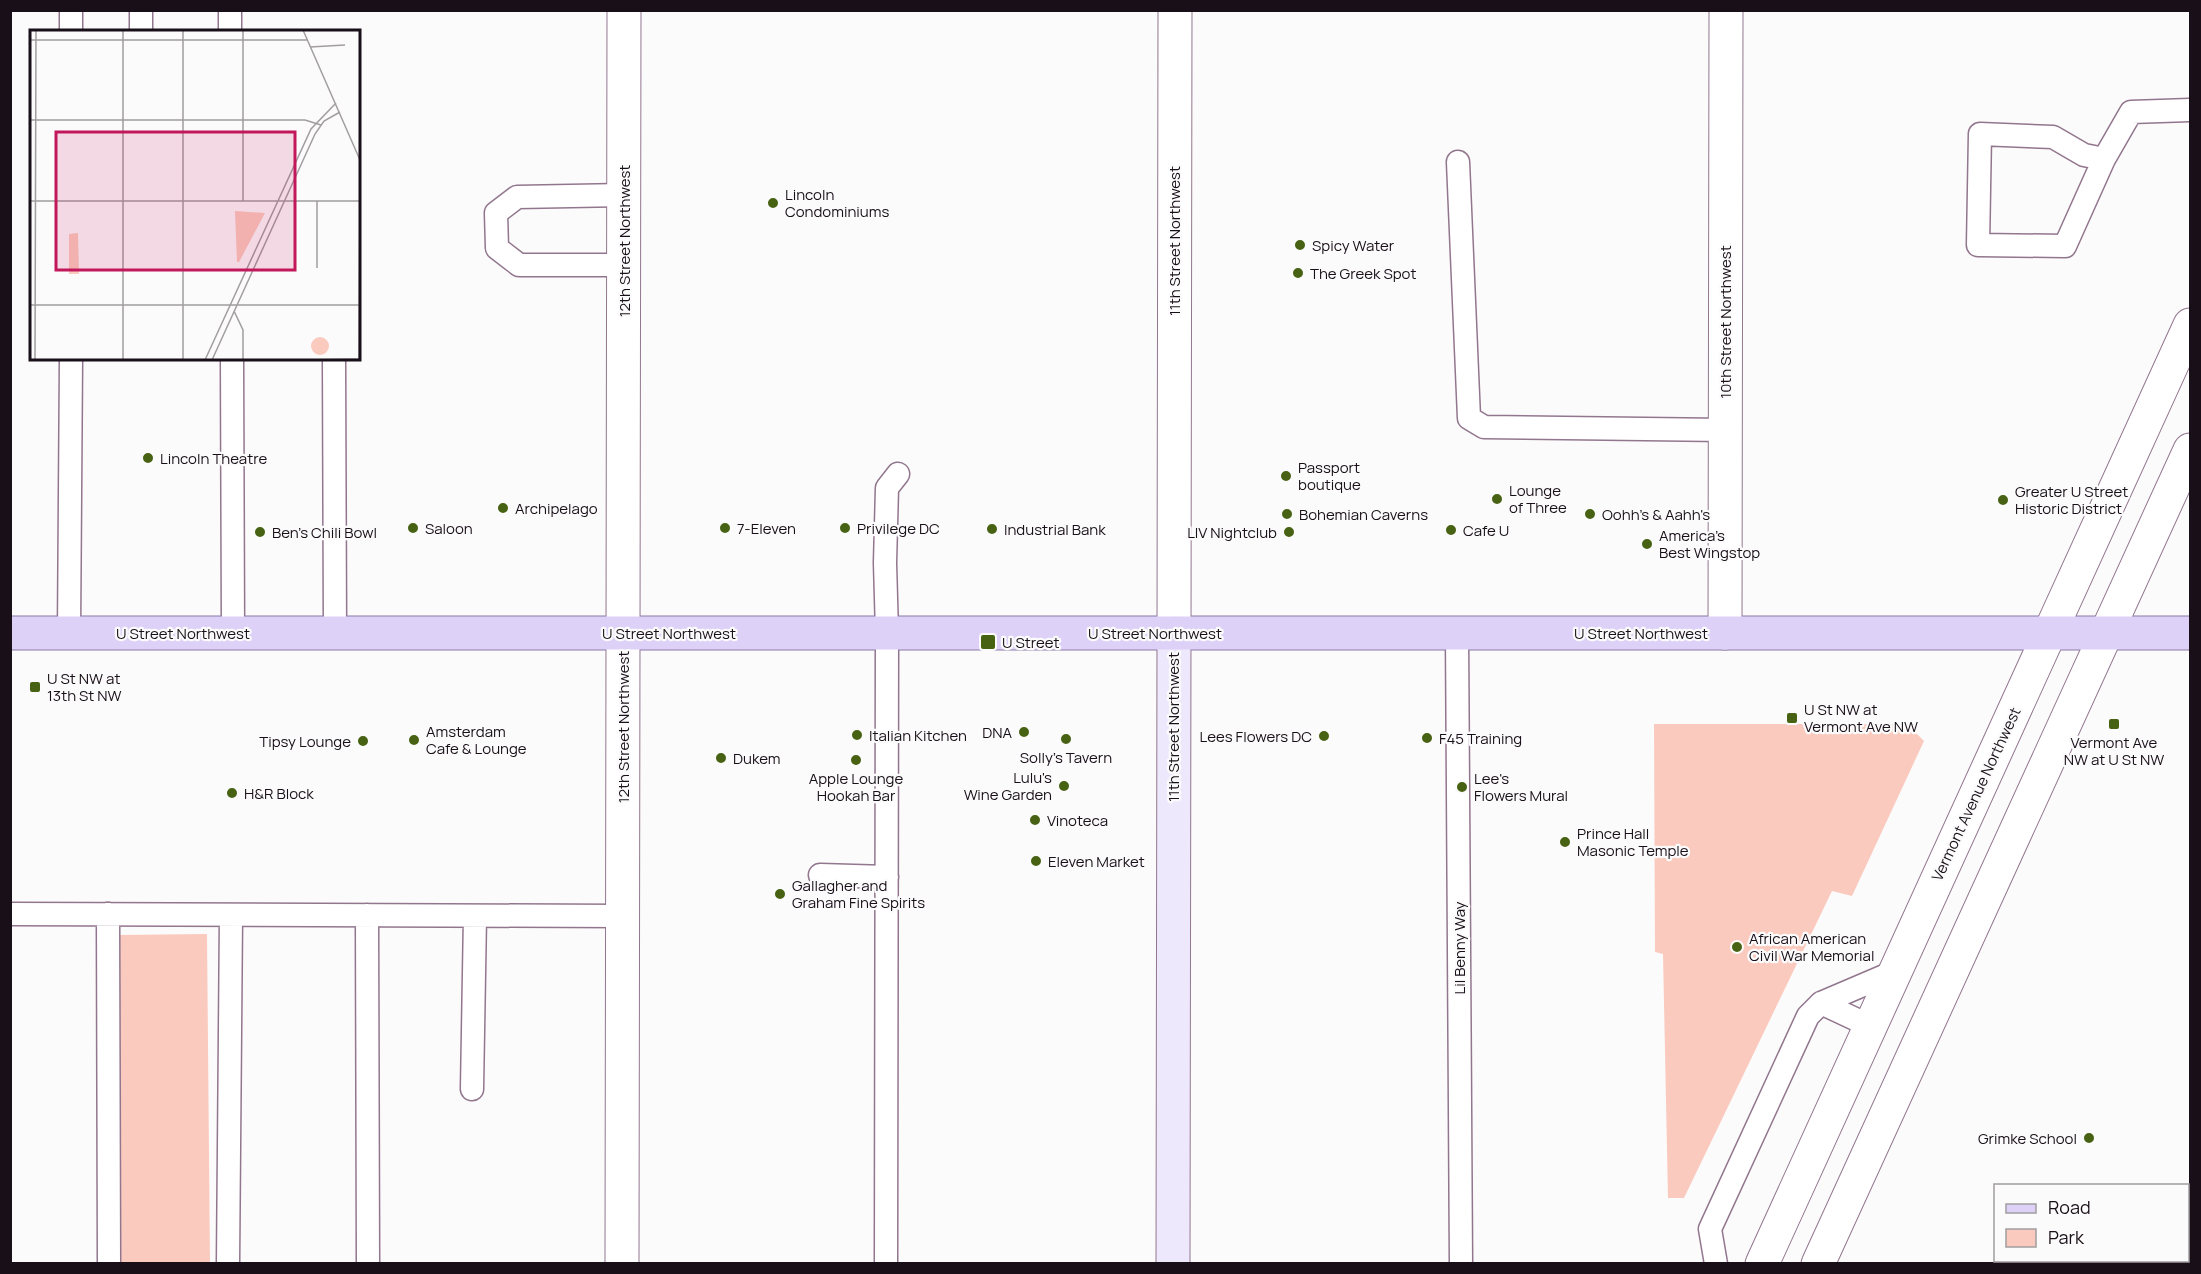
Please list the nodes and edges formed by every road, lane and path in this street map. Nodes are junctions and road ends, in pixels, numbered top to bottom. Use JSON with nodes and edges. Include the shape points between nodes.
{"nodes":[{"id":1,"x":71,"y":10,"type":"edge"},
{"id":2,"x":141,"y":10,"type":"edge"},
{"id":3,"x":230,"y":10,"type":"edge"},
{"id":4,"x":624,"y":10,"type":"edge"},
{"id":5,"x":1175,"y":10,"type":"edge"},
{"id":6,"x":1726,"y":10,"type":"edge"},
{"id":7,"x":71,"y":30,"type":"edge"},
{"id":8,"x":141,"y":30,"type":"edge"},
{"id":9,"x":230,"y":30,"type":"edge"},
{"id":10,"x":2190,"y":110,"type":"edge"},
{"id":11,"x":2104,"y":159,"type":"junction"},
{"id":12,"x":1458,"y":162,"type":"dead end"},
{"id":13,"x":624,"y":195,"type":"junction"},
{"id":14,"x":624,"y":265,"type":"junction"},
{"id":15,"x":2190,"y":325,"type":"edge"},
{"id":16,"x":70,"y":360,"type":"edge"},
{"id":17,"x":232,"y":360,"type":"edge"},
{"id":18,"x":334,"y":360,"type":"edge"},
{"id":19,"x":1725,"y":430,"type":"junction"},
{"id":20,"x":2190,"y":450,"type":"edge"},
{"id":21,"x":898,"y":474,"type":"dead end"},
{"id":22,"x":2050,"y":632,"type":"junction"},
{"id":23,"x":10,"y":633,"type":"edge"},
{"id":24,"x":69,"y":633,"type":"junction"},
{"id":25,"x":233,"y":633,"type":"junction"},
{"id":26,"x":335,"y":633,"type":"junction"},
{"id":27,"x":624,"y":633,"type":"junction"},
{"id":28,"x":888,"y":633,"type":"junction"},
{"id":29,"x":1173,"y":633,"type":"junction"},
{"id":30,"x":1457,"y":633,"type":"junction"},
{"id":31,"x":1725,"y":633,"type":"junction"},
{"id":32,"x":2107,"y":633,"type":"junction"},
{"id":33,"x":2190,"y":633,"type":"edge"},
{"id":34,"x":820,"y":875,"type":"dead end"},
{"id":35,"x":887,"y":878,"type":"junction"},
{"id":36,"x":10,"y":914,"type":"edge"},
{"id":37,"x":108,"y":914,"type":"junction"},
{"id":38,"x":231,"y":915,"type":"junction"},
{"id":39,"x":367,"y":915,"type":"junction"},
{"id":40,"x":475,"y":916,"type":"junction"},
{"id":41,"x":622,"y":916,"type":"junction"},
{"id":42,"x":1896,"y":970,"type":"junction"},
{"id":43,"x":1821,"y":1003,"type":"junction"},
{"id":44,"x":1870,"y":1026,"type":"junction"},
{"id":45,"x":1917,"y":1048,"type":"junction"},
{"id":46,"x":472,"y":1089,"type":"dead end"},
{"id":47,"x":109,"y":1263,"type":"edge"},
{"id":48,"x":228,"y":1263,"type":"edge"},
{"id":49,"x":368,"y":1263,"type":"edge"},
{"id":50,"x":622,"y":1263,"type":"edge"},
{"id":51,"x":886,"y":1263,"type":"edge"},
{"id":52,"x":1173,"y":1263,"type":"edge"},
{"id":53,"x":1461,"y":1263,"type":"edge"},
{"id":54,"x":1716,"y":1263,"type":"edge"},
{"id":55,"x":1761,"y":1263,"type":"edge"},
{"id":56,"x":1818,"y":1263,"type":"edge"}],
"edges":[{"from":1,"to":7,"type":"lane"},
{"from":2,"to":8,"type":"lane"},
{"from":3,"to":9,"type":"lane"},
{"from":4,"to":13,"type":"street","name":"12th Street Northwest"},
{"from":5,"to":29,"type":"street","name":"11th Street Northwest"},
{"from":6,"to":19,"type":"street","name":"10th Street Northwest"},
{"from":10,"to":11,"type":"lane","via":[[2131,112]]},
{"from":11,"to":11,"type":"lane","via":[[2065,246],[1978,245],[1980,135],[2053,137],[2084,155]]},
{"from":12,"to":19,"type":"lane","via":[[1469,418],[1484,427]]},
{"from":13,"to":14,"type":"street","name":"12th Street Northwest"},
{"from":13,"to":14,"type":"lane","via":[[517,196],[496,213],[497,248],[519,265]]},
{"from":14,"to":27,"type":"street","name":"12th Street Northwest"},
{"from":15,"to":22,"type":"street","name":"Vermont Avenue Northwest"},
{"from":16,"to":24,"type":"lane"},
{"from":17,"to":25,"type":"lane"},
{"from":18,"to":26,"type":"lane"},
{"from":19,"to":31,"type":"street","name":"10th Street Northwest"},
{"from":20,"to":32,"type":"street"},
{"from":21,"to":28,"type":"lane","via":[[887,488]]},
{"from":22,"to":31,"type":"main road","name":"U Street Northwest"},
{"from":22,"to":32,"type":"main road","name":"U Street Northwest"},
{"from":22,"to":42,"type":"street","name":"Vermont Avenue Northwest"},
{"from":23,"to":24,"type":"main road","name":"U Street Northwest"},
{"from":24,"to":25,"type":"main road","name":"U Street Northwest"},
{"from":25,"to":26,"type":"main road","name":"U Street Northwest"},
{"from":26,"to":27,"type":"main road","name":"U Street Northwest"},
{"from":27,"to":28,"type":"main road","name":"U Street Northwest"},
{"from":27,"to":41,"type":"street","name":"12th Street Northwest"},
{"from":28,"to":29,"type":"main road","name":"U Street Northwest"},
{"from":28,"to":35,"type":"lane"},
{"from":29,"to":30,"type":"main road","name":"U Street Northwest"},
{"from":29,"to":52,"type":"main road","name":"11th Street Northwest"},
{"from":30,"to":31,"type":"main road","name":"U Street Northwest"},
{"from":30,"to":53,"type":"lane","name":"Lil Benny Way"},
{"from":32,"to":33,"type":"main road","name":"U Street Northwest"},
{"from":32,"to":45,"type":"street"},
{"from":34,"to":35,"type":"lane"},
{"from":35,"to":51,"type":"lane"},
{"from":36,"to":37,"type":"lane"},
{"from":37,"to":38,"type":"lane"},
{"from":37,"to":47,"type":"lane"},
{"from":38,"to":39,"type":"lane"},
{"from":38,"to":48,"type":"lane"},
{"from":39,"to":40,"type":"lane"},
{"from":39,"to":49,"type":"lane"},
{"from":40,"to":41,"type":"lane"},
{"from":40,"to":46,"type":"lane"},
{"from":41,"to":50,"type":"street","name":"12th Street Northwest"},
{"from":42,"to":43,"type":"lane"},
{"from":42,"to":44,"type":"street","name":"Vermont Avenue Northwest"},
{"from":43,"to":44,"type":"lane"},
{"from":43,"to":54,"type":"lane","via":[[1808,1016],[1710,1229]]},
{"from":44,"to":45,"type":"street"},
{"from":44,"to":55,"type":"street","name":"Vermont Avenue Northwest"},
{"from":45,"to":56,"type":"street"}]}
